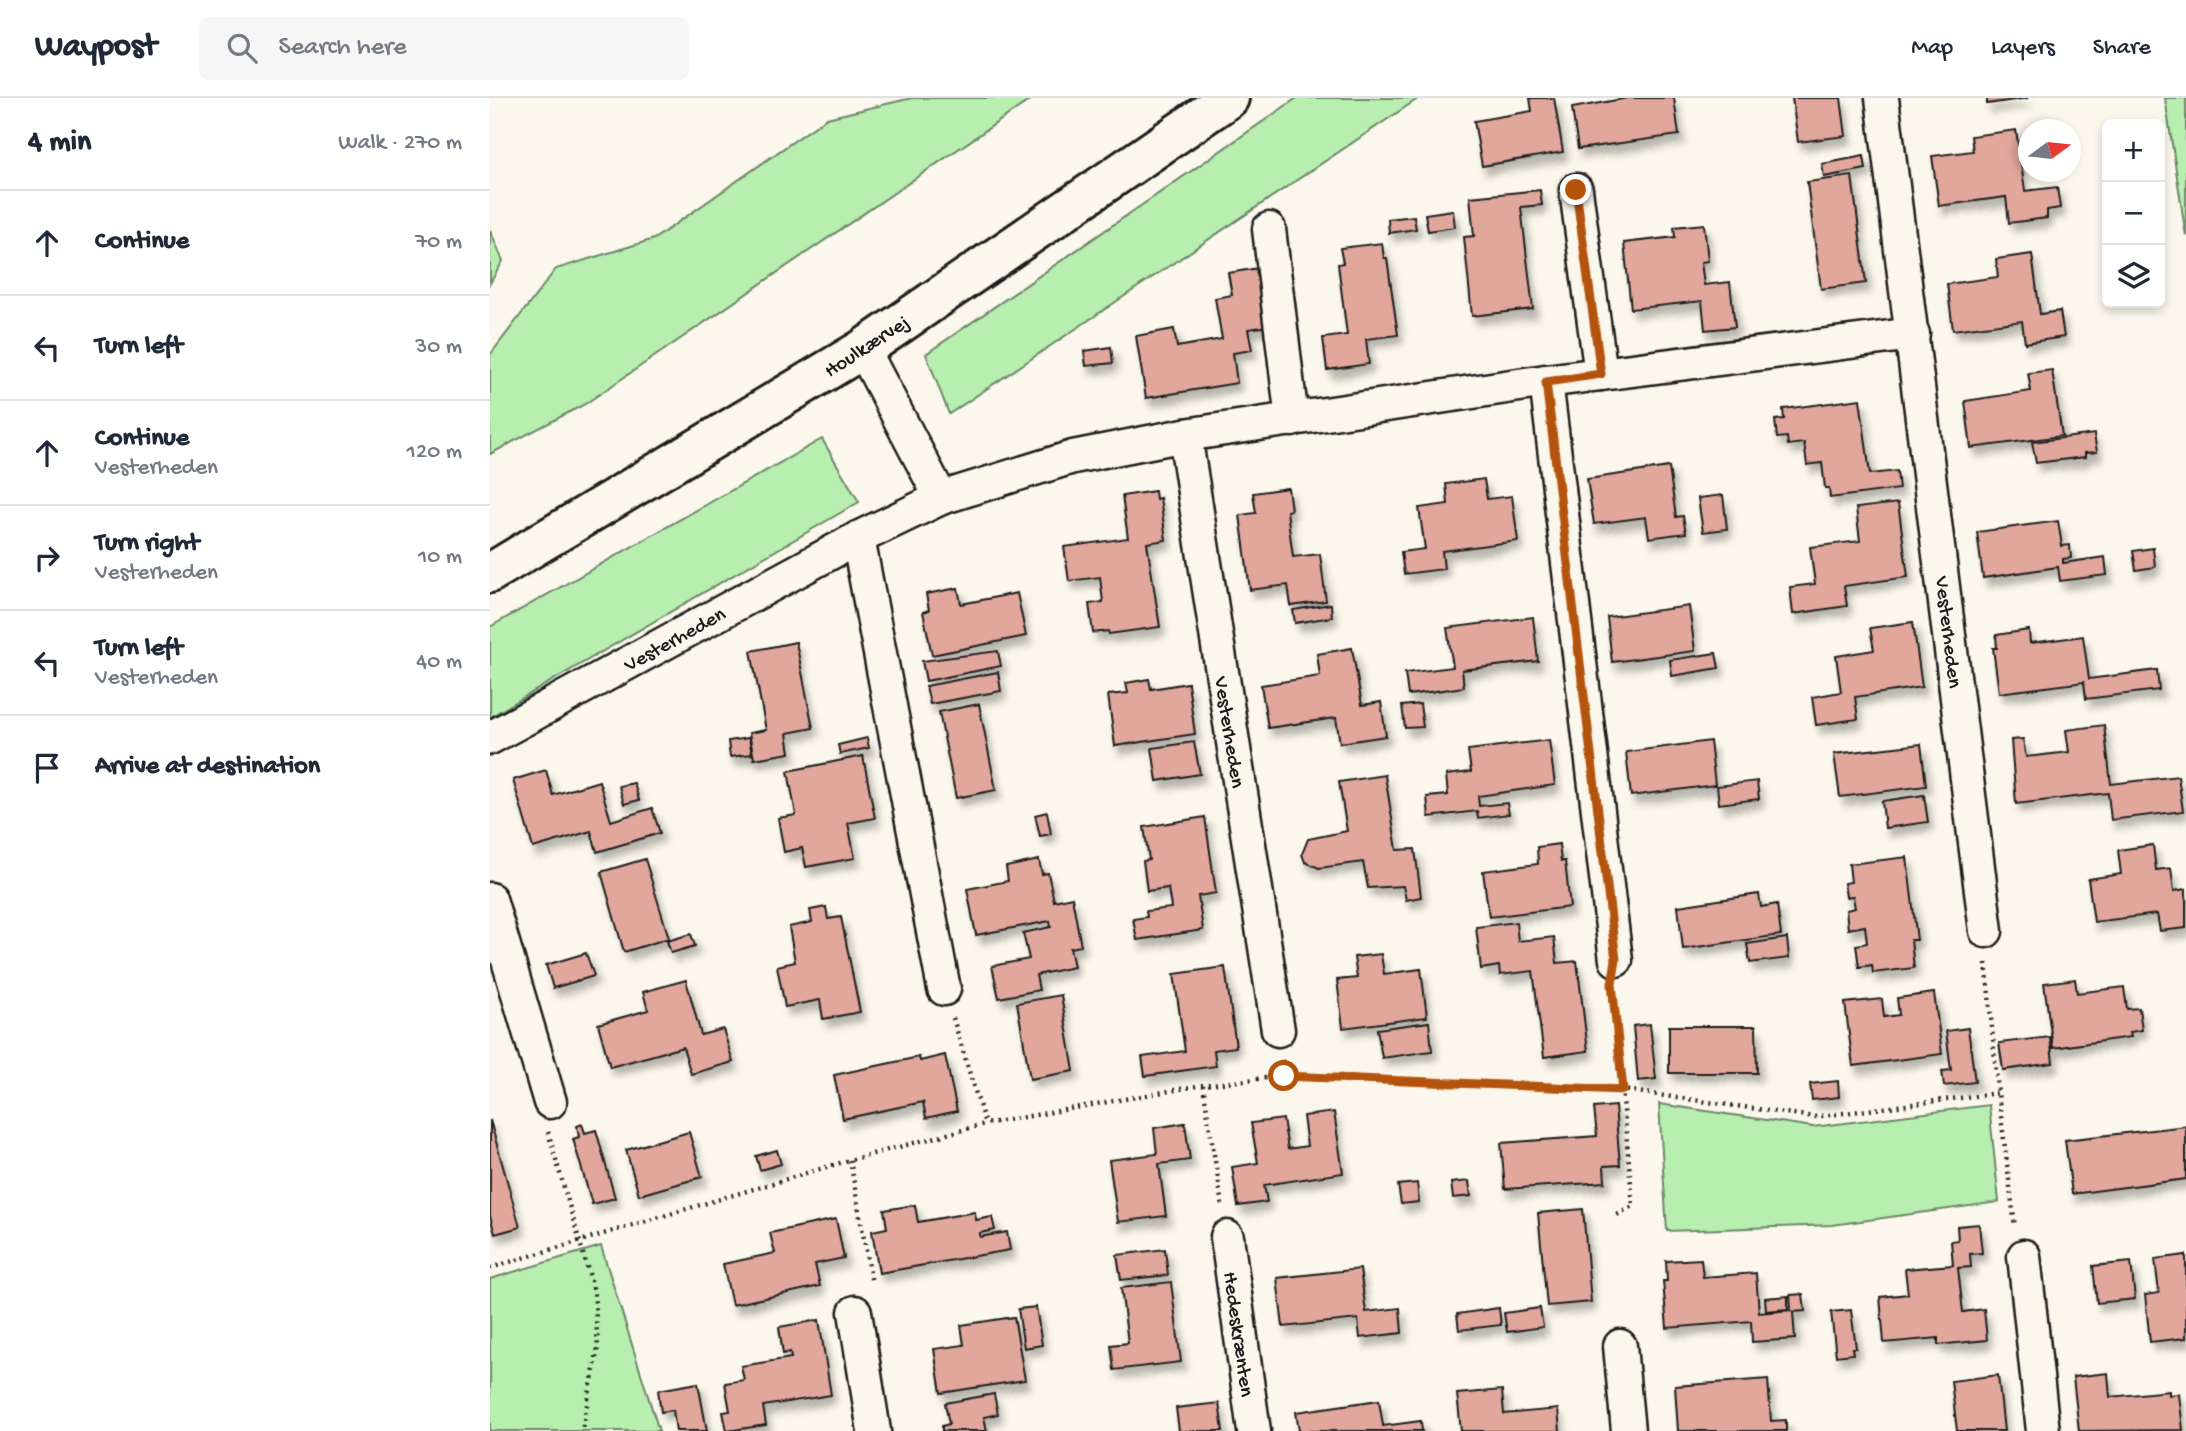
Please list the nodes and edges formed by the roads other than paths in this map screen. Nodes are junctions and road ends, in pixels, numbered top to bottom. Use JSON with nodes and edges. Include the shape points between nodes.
{"nodes":[{"id":1,"x":1229,"y":98,"type":"edge"},
{"id":2,"x":1882,"y":98,"type":"edge"},
{"id":3,"x":1576,"y":190,"type":"dead end"},
{"id":4,"x":1269,"y":229,"type":"dead end"},
{"id":5,"x":1913,"y":334,"type":"junction"},
{"id":6,"x":863,"y":349,"type":"junction"},
{"id":7,"x":1601,"y":374,"type":"junction"},
{"id":8,"x":1546,"y":382,"type":"junction"},
{"id":9,"x":1292,"y":420,"type":"junction"},
{"id":10,"x":1185,"y":435,"type":"junction"},
{"id":11,"x":941,"y":498,"type":"junction"},
{"id":12,"x":858,"y":538,"type":"junction"},
{"id":13,"x":490,"y":573,"type":"edge"},
{"id":14,"x":490,"y":738,"type":"edge"},
{"id":15,"x":490,"y":899,"type":"edge"},
{"id":16,"x":1986,"y":931,"type":"road end"},
{"id":17,"x":1616,"y":960,"type":"road end"},
{"id":18,"x":944,"y":989,"type":"road end"},
{"id":19,"x":1278,"y":1030,"type":"dead end"},
{"id":20,"x":550,"y":1102,"type":"road end"},
{"id":21,"x":1227,"y":1237,"type":"road end"},
{"id":22,"x":2024,"y":1256,"type":"road end"},
{"id":23,"x":855,"y":1312,"type":"road end"},
{"id":24,"x":1620,"y":1346,"type":"dead end"},
{"id":25,"x":874,"y":1431,"type":"edge"},
{"id":26,"x":1254,"y":1431,"type":"edge"},
{"id":27,"x":1628,"y":1431,"type":"edge"},
{"id":28,"x":2043,"y":1431,"type":"edge"}],
"edges":[{"from":1,"to":6,"type":"street","name":"Houlkærvej"},
{"from":2,"to":5,"type":"street","name":"Vesterheden"},
{"from":3,"to":7,"type":"street"},
{"from":4,"to":9,"type":"street"},
{"from":5,"to":7,"type":"street","name":"Vesterheden"},
{"from":5,"to":16,"type":"street","name":"Vesterheden"},
{"from":6,"to":11,"type":"street"},
{"from":6,"to":13,"type":"street","name":"Houlkærvej"},
{"from":7,"to":8,"type":"street","name":"Vesterheden"},
{"from":8,"to":9,"type":"street","name":"Vesterheden"},
{"from":8,"to":17,"type":"street"},
{"from":9,"to":10,"type":"street","name":"Vesterheden"},
{"from":10,"to":11,"type":"street","name":"Vesterheden","via":[[1073,457]]},
{"from":10,"to":19,"type":"street","name":"Vesterheden"},
{"from":11,"to":12,"type":"street","name":"Vesterheden"},
{"from":12,"to":14,"type":"street","name":"Vesterheden"},
{"from":12,"to":18,"type":"street"},
{"from":15,"to":20,"type":"street"},
{"from":21,"to":26,"type":"street","name":"Hedeskrænten"},
{"from":22,"to":28,"type":"street"},
{"from":23,"to":25,"type":"street"},
{"from":24,"to":27,"type":"street"}]}
